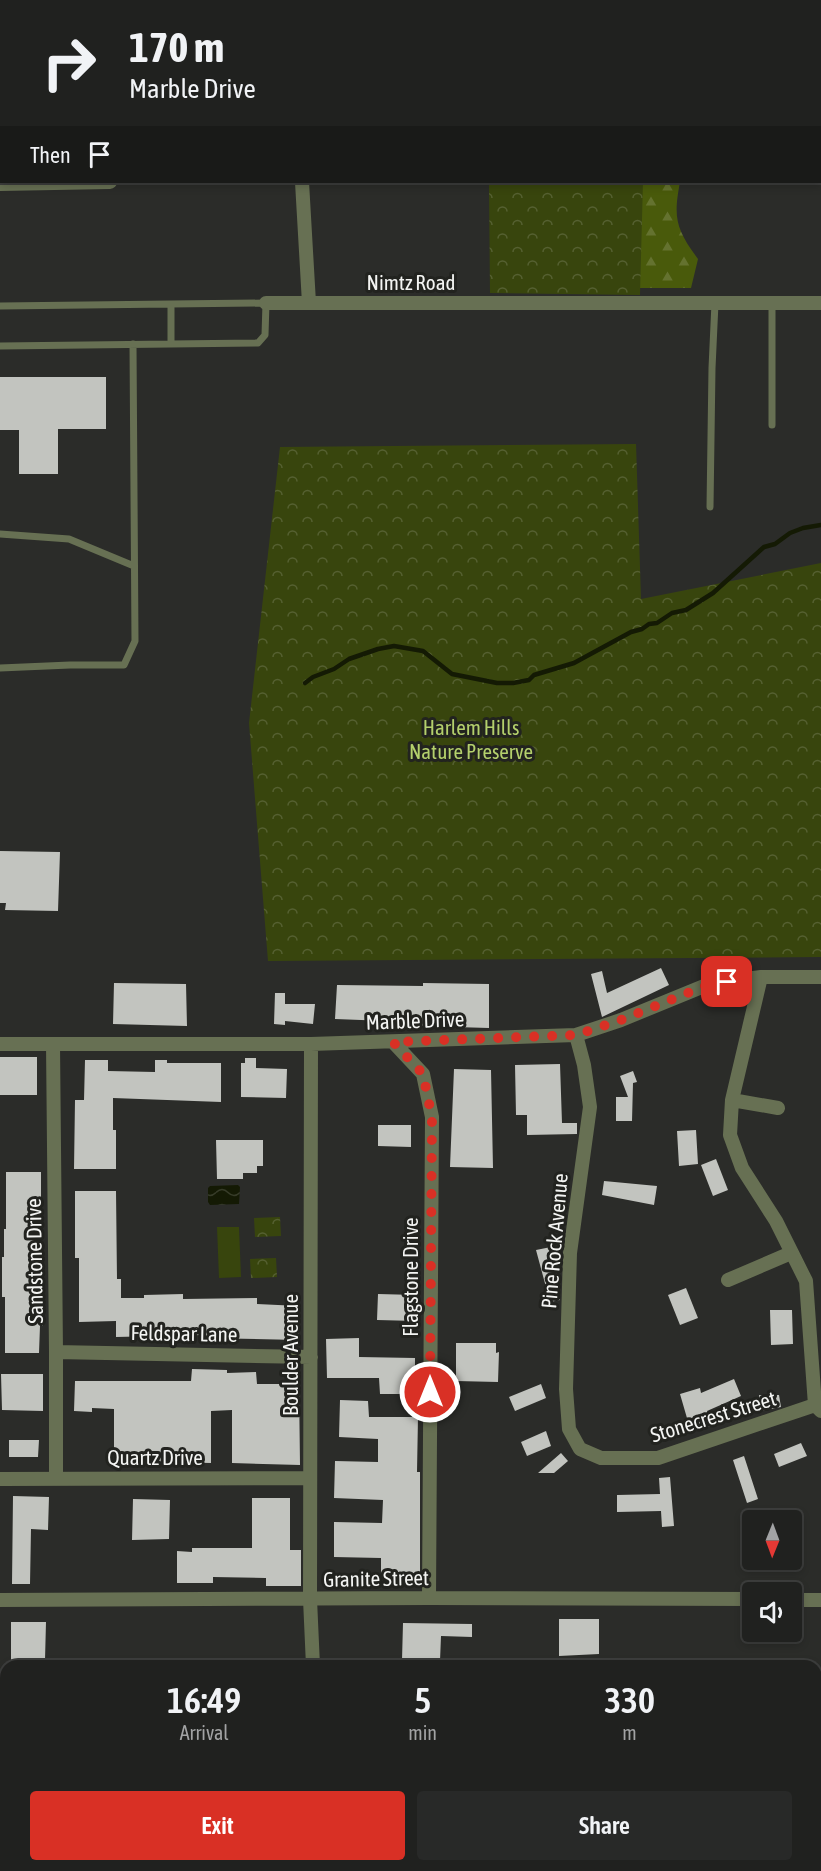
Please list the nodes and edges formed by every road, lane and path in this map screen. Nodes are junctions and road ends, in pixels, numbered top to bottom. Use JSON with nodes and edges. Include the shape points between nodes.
{"nodes":[{"id":1,"x":42,"y":183,"type":"edge"},
{"id":2,"x":302,"y":183,"type":"edge"},
{"id":3,"x":0,"y":184,"type":"edge"},
{"id":4,"x":266,"y":303,"type":"junction"},
{"id":5,"x":309,"y":303,"type":"junction"},
{"id":6,"x":716,"y":303,"type":"junction"},
{"id":7,"x":772,"y":303,"type":"junction"},
{"id":8,"x":821,"y":303,"type":"edge"},
{"id":9,"x":171,"y":304,"type":"junction"},
{"id":10,"x":0,"y":306,"type":"edge"},
{"id":11,"x":133,"y":344,"type":"junction"},
{"id":12,"x":171,"y":344,"type":"junction"},
{"id":13,"x":0,"y":346,"type":"edge"},
{"id":14,"x":772,"y":425,"type":"dead end"},
{"id":15,"x":710,"y":507,"type":"dead end"},
{"id":16,"x":0,"y":534,"type":"edge"},
{"id":17,"x":134,"y":566,"type":"junction"},
{"id":18,"x":0,"y":668,"type":"edge"},
{"id":19,"x":761,"y":977,"type":"junction"},
{"id":20,"x":821,"y":977,"type":"edge"},
{"id":21,"x":576,"y":1035,"type":"junction"},
{"id":22,"x":393,"y":1042,"type":"junction"},
{"id":23,"x":0,"y":1044,"type":"edge"},
{"id":24,"x":53,"y":1044,"type":"junction"},
{"id":25,"x":311,"y":1044,"type":"junction"},
{"id":26,"x":732,"y":1100,"type":"junction"},
{"id":27,"x":778,"y":1108,"type":"dead end"},
{"id":28,"x":791,"y":1253,"type":"junction"},
{"id":29,"x":728,"y":1280,"type":"dead end"},
{"id":30,"x":56,"y":1352,"type":"junction"},
{"id":31,"x":311,"y":1357,"type":"junction"},
{"id":32,"x":819,"y":1406,"type":"edge"},
{"id":33,"x":580,"y":1449,"type":"joint"},
{"id":34,"x":310,"y":1478,"type":"junction"},
{"id":35,"x":0,"y":1479,"type":"edge"},
{"id":36,"x":56,"y":1479,"type":"junction"},
{"id":37,"x":429,"y":1598,"type":"junction"},
{"id":38,"x":310,"y":1599,"type":"junction"},
{"id":39,"x":742,"y":1599,"type":"edge"},
{"id":40,"x":0,"y":1600,"type":"edge"},
{"id":41,"x":802,"y":1600,"type":"edge"},
{"id":42,"x":821,"y":1600,"type":"edge"},
{"id":43,"x":313,"y":1660,"type":"edge"}],
"edges":[{"from":1,"to":3,"type":"street"},
{"from":2,"to":5,"type":"street"},
{"from":4,"to":5,"type":"street","name":"Nimtz Road"},
{"from":4,"to":9,"type":"lane","name":"Nimtz Road"},
{"from":4,"to":12,"type":"lane","via":[[265,335],[258,343]]},
{"from":5,"to":6,"type":"street","name":"Nimtz Road"},
{"from":6,"to":7,"type":"street","name":"Nimtz Road"},
{"from":6,"to":15,"type":"lane"},
{"from":7,"to":8,"type":"street","name":"Nimtz Road"},
{"from":7,"to":14,"type":"lane"},
{"from":9,"to":10,"type":"lane","name":"Nimtz Road"},
{"from":9,"to":12,"type":"lane"},
{"from":11,"to":12,"type":"lane"},
{"from":11,"to":13,"type":"lane"},
{"from":11,"to":17,"type":"lane"},
{"from":16,"to":17,"type":"lane","via":[[69,539]]},
{"from":17,"to":18,"type":"lane","via":[[135,641],[124,665]]},
{"from":19,"to":20,"type":"street","name":"Marble Drive"},
{"from":19,"to":21,"type":"street","name":"Marble Drive","via":[[710,984]]},
{"from":19,"to":26,"type":"street"},
{"from":21,"to":22,"type":"street","name":"Marble Drive"},
{"from":21,"to":33,"type":"street","name":"Pine Rock Avenue","via":[[590,1107],[570,1253],[566,1389],[569,1429]]},
{"from":22,"to":25,"type":"street","name":"Marble Drive"},
{"from":22,"to":37,"type":"street","name":"Flagstone Drive","via":[[423,1074],[432,1118]]},
{"from":23,"to":24,"type":"street","name":"Marble Drive"},
{"from":24,"to":25,"type":"street","name":"Marble Drive"},
{"from":24,"to":30,"type":"street","name":"Sandstone Drive"},
{"from":25,"to":31,"type":"street","name":"Boulder Avenue"},
{"from":26,"to":27,"type":"street"},
{"from":26,"to":28,"type":"street","via":[[730,1135],[738,1157]]},
{"from":28,"to":29,"type":"street"},
{"from":28,"to":32,"type":"street","via":[[806,1281]]},
{"from":30,"to":31,"type":"street","name":"Feldspar Lane"},
{"from":30,"to":36,"type":"street","name":"Sandstone Drive"},
{"from":31,"to":34,"type":"street","name":"Boulder Avenue"},
{"from":32,"to":33,"type":"street","name":"Stonecrest Street","via":[[658,1458],[601,1458]]},
{"from":34,"to":36,"type":"street","name":"Quartz Drive"},
{"from":34,"to":38,"type":"street","name":"Boulder Avenue"},
{"from":35,"to":36,"type":"street","name":"Quartz Drive"},
{"from":37,"to":38,"type":"street","name":"Granite Street"},
{"from":37,"to":39,"type":"street","name":"Granite Street"},
{"from":38,"to":40,"type":"street","name":"Granite Street"},
{"from":38,"to":43,"type":"street","name":"Boulder Avenue"},
{"from":41,"to":42,"type":"street"}]}
